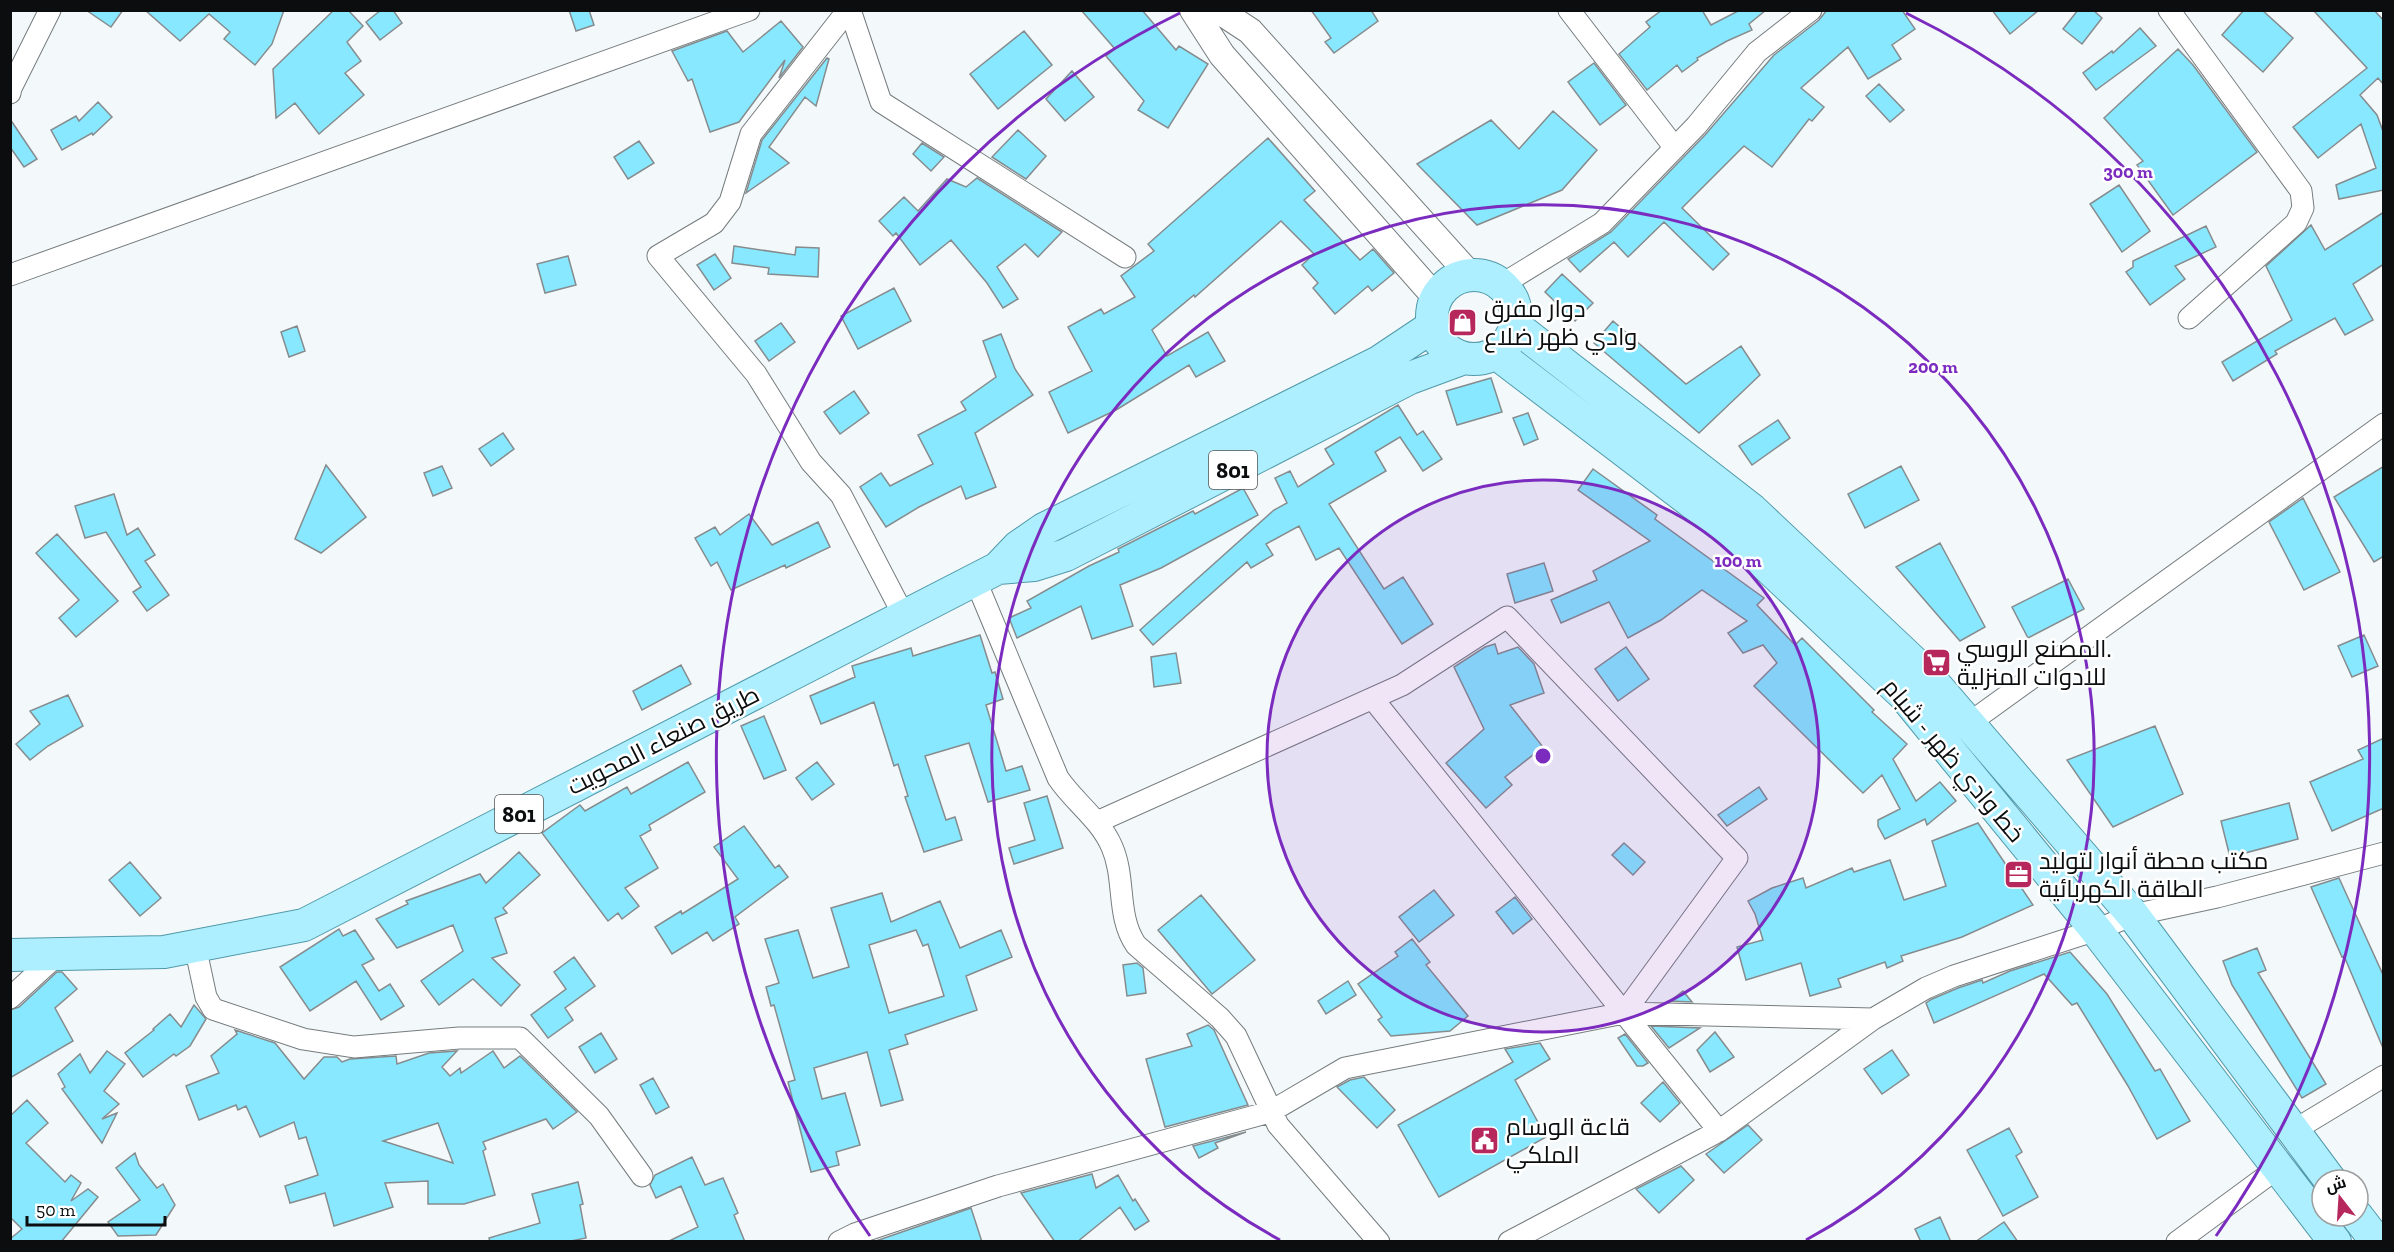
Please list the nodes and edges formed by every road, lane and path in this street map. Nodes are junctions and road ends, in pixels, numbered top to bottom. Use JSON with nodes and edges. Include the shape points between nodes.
{"nodes":[{"id":1,"x":50,"y":10,"type":"edge"},
{"id":2,"x":748,"y":10,"type":"edge"},
{"id":3,"x":849,"y":10,"type":"edge"},
{"id":4,"x":1194,"y":10,"type":"edge"},
{"id":5,"x":1218,"y":10,"type":"edge"},
{"id":6,"x":1569,"y":10,"type":"edge"},
{"id":7,"x":1811,"y":10,"type":"edge"},
{"id":8,"x":2169,"y":10,"type":"edge"},
{"id":9,"x":10,"y":93,"type":"edge"},
{"id":10,"x":1675,"y":148,"type":"junction"},
{"id":11,"x":1125,"y":257,"type":"dead end"},
{"id":12,"x":10,"y":275,"type":"edge"},
{"id":13,"x":1471,"y":276,"type":"junction"},
{"id":14,"x":1501,"y":285,"type":"junction"},
{"id":15,"x":1435,"y":312,"type":"junction"},
{"id":16,"x":2189,"y":318,"type":"dead end"},
{"id":17,"x":1515,"y":326,"type":"junction"},
{"id":18,"x":1496,"y":353,"type":"junction"},
{"id":19,"x":1464,"y":358,"type":"junction"},
{"id":20,"x":2384,"y":424,"type":"edge"},
{"id":21,"x":987,"y":573,"type":"junction"},
{"id":22,"x":904,"y":616,"type":"junction"},
{"id":23,"x":1373,"y":699,"type":"junction"},
{"id":24,"x":1968,"y":724,"type":"junction"},
{"id":25,"x":1098,"y":822,"type":"junction"},
{"id":26,"x":2384,"y":853,"type":"edge"},
{"id":27,"x":2133,"y":915,"type":"junction"},
{"id":28,"x":2096,"y":930,"type":"junction"},
{"id":29,"x":195,"y":946,"type":"junction"},
{"id":30,"x":10,"y":956,"type":"edge"},
{"id":31,"x":56,"y":956,"type":"junction"},
{"id":32,"x":10,"y":998,"type":"edge"},
{"id":33,"x":1624,"y":1014,"type":"junction"},
{"id":34,"x":1873,"y":1019,"type":"junction"},
{"id":35,"x":2384,"y":1076,"type":"edge"},
{"id":36,"x":1270,"y":1112,"type":"junction"},
{"id":37,"x":1719,"y":1131,"type":"junction"},
{"id":38,"x":2293,"y":1131,"type":"junction"},
{"id":39,"x":2279,"y":1167,"type":"junction"},
{"id":40,"x":2321,"y":1168,"type":"edge"},
{"id":41,"x":642,"y":1176,"type":"dead end"},
{"id":42,"x":2366,"y":1228,"type":"edge"},
{"id":43,"x":845,"y":1240,"type":"edge"},
{"id":44,"x":1379,"y":1242,"type":"edge"},
{"id":45,"x":1509,"y":1242,"type":"edge"},
{"id":46,"x":2177,"y":1242,"type":"edge"},
{"id":47,"x":2335,"y":1242,"type":"edge"},
{"id":48,"x":2377,"y":1242,"type":"edge"}],
"edges":[{"from":1,"to":9,"type":"street"},
{"from":2,"to":12,"type":"street"},
{"from":3,"to":11,"type":"street","via":[[881,102]]},
{"from":3,"to":22,"type":"street","via":[[751,134],[730,202],[714,223],[658,256],[756,374],[811,462],[841,495]]},
{"from":4,"to":15,"type":"street","via":[[1222,55]]},
{"from":5,"to":13,"type":"street","via":[[1250,31]]},
{"from":6,"to":10,"type":"street"},
{"from":7,"to":10,"type":"street","via":[[1757,52]]},
{"from":8,"to":16,"type":"street","via":[[2301,191],[2303,208],[2296,223]]},
{"from":10,"to":14,"type":"street","via":[[1602,223]]},
{"from":13,"to":14,"type":"main road","via":[[1487,277]]},
{"from":13,"to":15,"type":"main road","via":[[1445,287]]},
{"from":14,"to":17,"type":"main road","via":[[1514,304]]},
{"from":15,"to":19,"type":"main road","via":[[1438,339],[1449,351]]},
{"from":15,"to":21,"type":"main road","name":"طريق صنعاء المحويت","number":"801","via":[[1379,362],[1044,529]]},
{"from":17,"to":18,"type":"main road","via":[[1509,341]]},
{"from":17,"to":24,"type":"main road","name":"خط وادي ظهر - شبام","via":[[1752,510],[1926,674]]},
{"from":18,"to":19,"type":"main road","via":[[1481,359]]},
{"from":18,"to":28,"type":"main road","name":"خط وادي ظهر - شبام","via":[[1731,532],[1904,694]]},
{"from":19,"to":21,"type":"main road","name":"طريق صنعاء المحويت","number":"801","via":[[1410,378],[1066,555]]},
{"from":20,"to":24,"type":"street"},
{"from":21,"to":22,"type":"main road","name":"طريق صنعاء المحويت","number":"801"},
{"from":21,"to":25,"type":"street","via":[[1054,772]]},
{"from":22,"to":29,"type":"main road","name":"طريق صنعاء المحويت","number":"801","via":[[304,925]]},
{"from":23,"to":25,"type":"street"},
{"from":23,"to":33,"type":"street"},
{"from":23,"to":33,"type":"street","via":[[1402,686],[1507,617],[1737,858]]},
{"from":24,"to":27,"type":"main road","name":"خط وادي ظهر - شبام"},
{"from":25,"to":36,"type":"street","via":[[1117,863],[1123,918],[1130,936],[1236,1036]]},
{"from":26,"to":27,"type":"street"},
{"from":27,"to":28,"type":"street"},
{"from":27,"to":38,"type":"main road","name":"خط وادي ظهر - شبام"},
{"from":28,"to":34,"type":"street","via":[[1954,976]]},
{"from":28,"to":39,"type":"main road","name":"خط وادي ظهر - شبام"},
{"from":29,"to":31,"type":"main road","name":"طريق صنعاء المحويت","number":"801","via":[[164,952]]},
{"from":29,"to":41,"type":"street","via":[[206,997],[213,1009],[303,1039],[354,1047],[459,1038],[520,1038],[599,1116]]},
{"from":30,"to":31,"type":"main road","name":"طريق صنعاء المحويت","number":"801"},
{"from":31,"to":32,"type":"street"},
{"from":33,"to":34,"type":"street"},
{"from":33,"to":36,"type":"street","via":[[1345,1068]]},
{"from":33,"to":37,"type":"street"},
{"from":34,"to":37,"type":"street"},
{"from":35,"to":38,"type":"street"},
{"from":36,"to":43,"type":"street","via":[[998,1186]]},
{"from":36,"to":44,"type":"street"},
{"from":37,"to":45,"type":"street"},
{"from":38,"to":40,"type":"main road","name":"خط وادي ظهر - شبام"},
{"from":39,"to":46,"type":"street"},
{"from":39,"to":47,"type":"main road","name":"خط وادي ظهر - شبام"},
{"from":42,"to":48,"type":"main road"}]}
